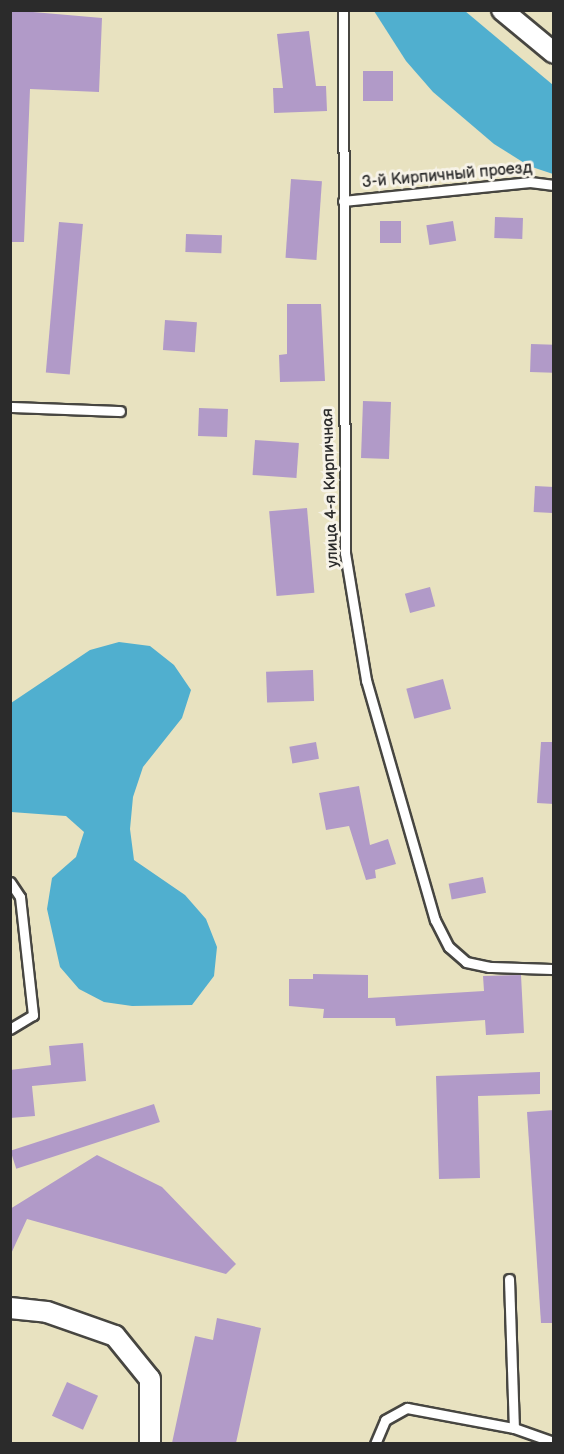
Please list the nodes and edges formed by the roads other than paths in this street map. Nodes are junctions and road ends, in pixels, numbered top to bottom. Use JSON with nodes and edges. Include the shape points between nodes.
{"nodes":[{"id":1,"x":343,"y":10,"type":"edge"},
{"id":2,"x":502,"y":10,"type":"edge"},
{"id":3,"x":554,"y":53,"type":"edge"},
{"id":4,"x":554,"y":185,"type":"edge"},
{"id":5,"x":343,"y":201,"type":"junction"},
{"id":6,"x":10,"y":407,"type":"edge"},
{"id":7,"x":120,"y":411,"type":"dead end"},
{"id":8,"x":10,"y":882,"type":"edge"},
{"id":9,"x":554,"y":969,"type":"edge"},
{"id":10,"x":10,"y":1029,"type":"edge"},
{"id":11,"x":509,"y":1279,"type":"dead end"},
{"id":12,"x":10,"y":1308,"type":"edge"},
{"id":13,"x":514,"y":1428,"type":"junction"},
{"id":14,"x":554,"y":1442,"type":"edge"},
{"id":15,"x":150,"y":1443,"type":"edge"},
{"id":16,"x":375,"y":1443,"type":"edge"}],
"edges":[{"from":1,"to":5,"type":"lane","name":"улица 4-я Кирпичная"},
{"from":2,"to":3,"type":"street"},
{"from":4,"to":5,"type":"lane","name":"3-й Кирпичный проезд","via":[[530,182]]},
{"from":5,"to":9,"type":"lane","name":"улица 4-я Кирпичная","via":[[345,553],[366,680],[435,920],[448,947],[477,964]]},
{"from":6,"to":7,"type":"lane"},
{"from":8,"to":10,"type":"lane","via":[[20,897],[33,1015]]},
{"from":11,"to":13,"type":"lane"},
{"from":12,"to":15,"type":"street","via":[[47,1312],[115,1336],[150,1379]]},
{"from":13,"to":14,"type":"lane"},
{"from":13,"to":16,"type":"lane","via":[[407,1408],[385,1420]]}]}
